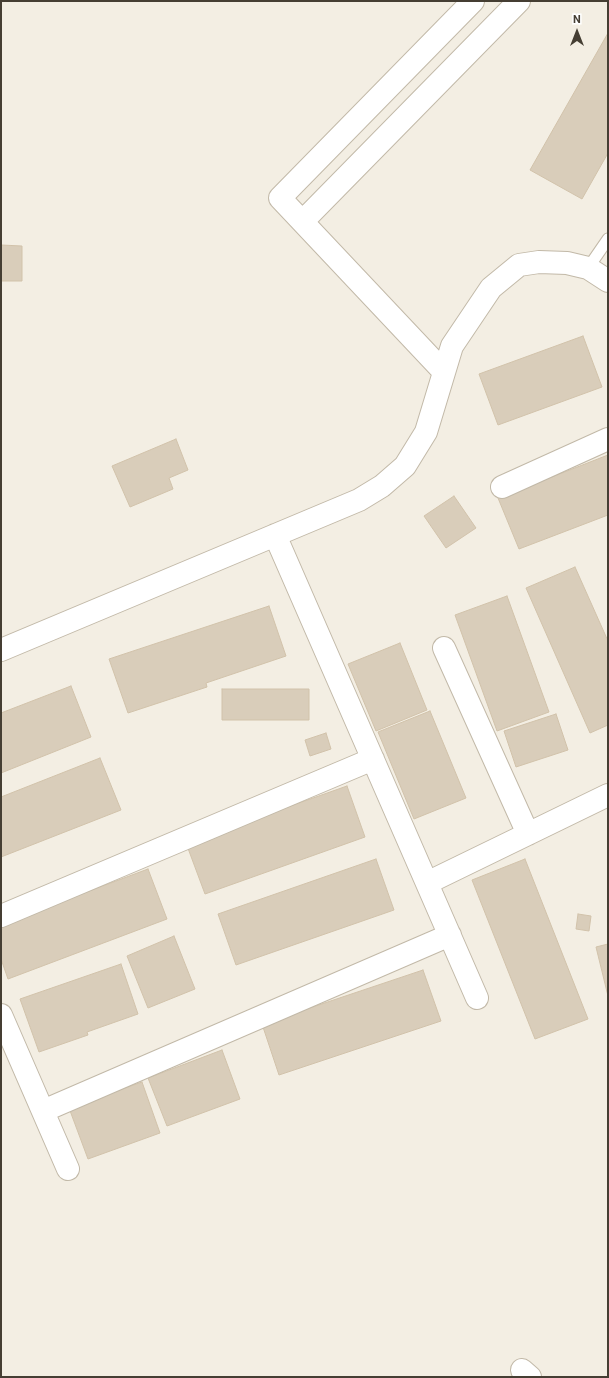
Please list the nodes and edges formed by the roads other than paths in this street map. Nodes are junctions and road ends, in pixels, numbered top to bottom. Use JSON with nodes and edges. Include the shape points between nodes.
{"nodes":[{"id":1,"x":473,"y":1,"type":"edge"},
{"id":2,"x":519,"y":1,"type":"edge"},
{"id":3,"x":303,"y":221,"type":"junction"},
{"id":4,"x":608,"y":239,"type":"edge"},
{"id":5,"x":588,"y":268,"type":"junction"},
{"id":6,"x":608,"y":281,"type":"edge"},
{"id":7,"x":444,"y":372,"type":"junction"},
{"id":8,"x":608,"y":439,"type":"edge"},
{"id":9,"x":502,"y":487,"type":"dead end"},
{"id":10,"x":275,"y":535,"type":"junction"},
{"id":11,"x":444,"y":648,"type":"dead end"},
{"id":12,"x":1,"y":650,"type":"edge"},
{"id":13,"x":373,"y":759,"type":"junction"},
{"id":14,"x":608,"y":795,"type":"edge"},
{"id":15,"x":528,"y":834,"type":"junction"},
{"id":16,"x":427,"y":883,"type":"junction"},
{"id":17,"x":1,"y":916,"type":"edge"},
{"id":18,"x":450,"y":935,"type":"junction"},
{"id":19,"x":477,"y":998,"type":"dead end"},
{"id":20,"x":1,"y":1015,"type":"edge"},
{"id":21,"x":43,"y":1111,"type":"junction"},
{"id":22,"x":68,"y":1170,"type":"dead end"}],
"edges":[{"from":1,"to":3,"type":"street","via":[[280,198]]},
{"from":2,"to":3,"type":"street"},
{"from":3,"to":7,"type":"street"},
{"from":4,"to":5,"type":"lane"},
{"from":5,"to":6,"type":"street"},
{"from":5,"to":7,"type":"street","via":[[567,263],[540,262],[519,265],[491,288],[452,346]]},
{"from":7,"to":10,"type":"street","via":[[426,432],[405,466],[382,486],[359,500]]},
{"from":8,"to":9,"type":"street"},
{"from":10,"to":12,"type":"street"},
{"from":10,"to":13,"type":"street"},
{"from":11,"to":15,"type":"street"},
{"from":13,"to":16,"type":"street"},
{"from":13,"to":17,"type":"street"},
{"from":14,"to":15,"type":"street"},
{"from":15,"to":16,"type":"street"},
{"from":16,"to":18,"type":"street"},
{"from":18,"to":19,"type":"street"},
{"from":18,"to":21,"type":"street"},
{"from":20,"to":21,"type":"street"},
{"from":21,"to":22,"type":"street"}]}
